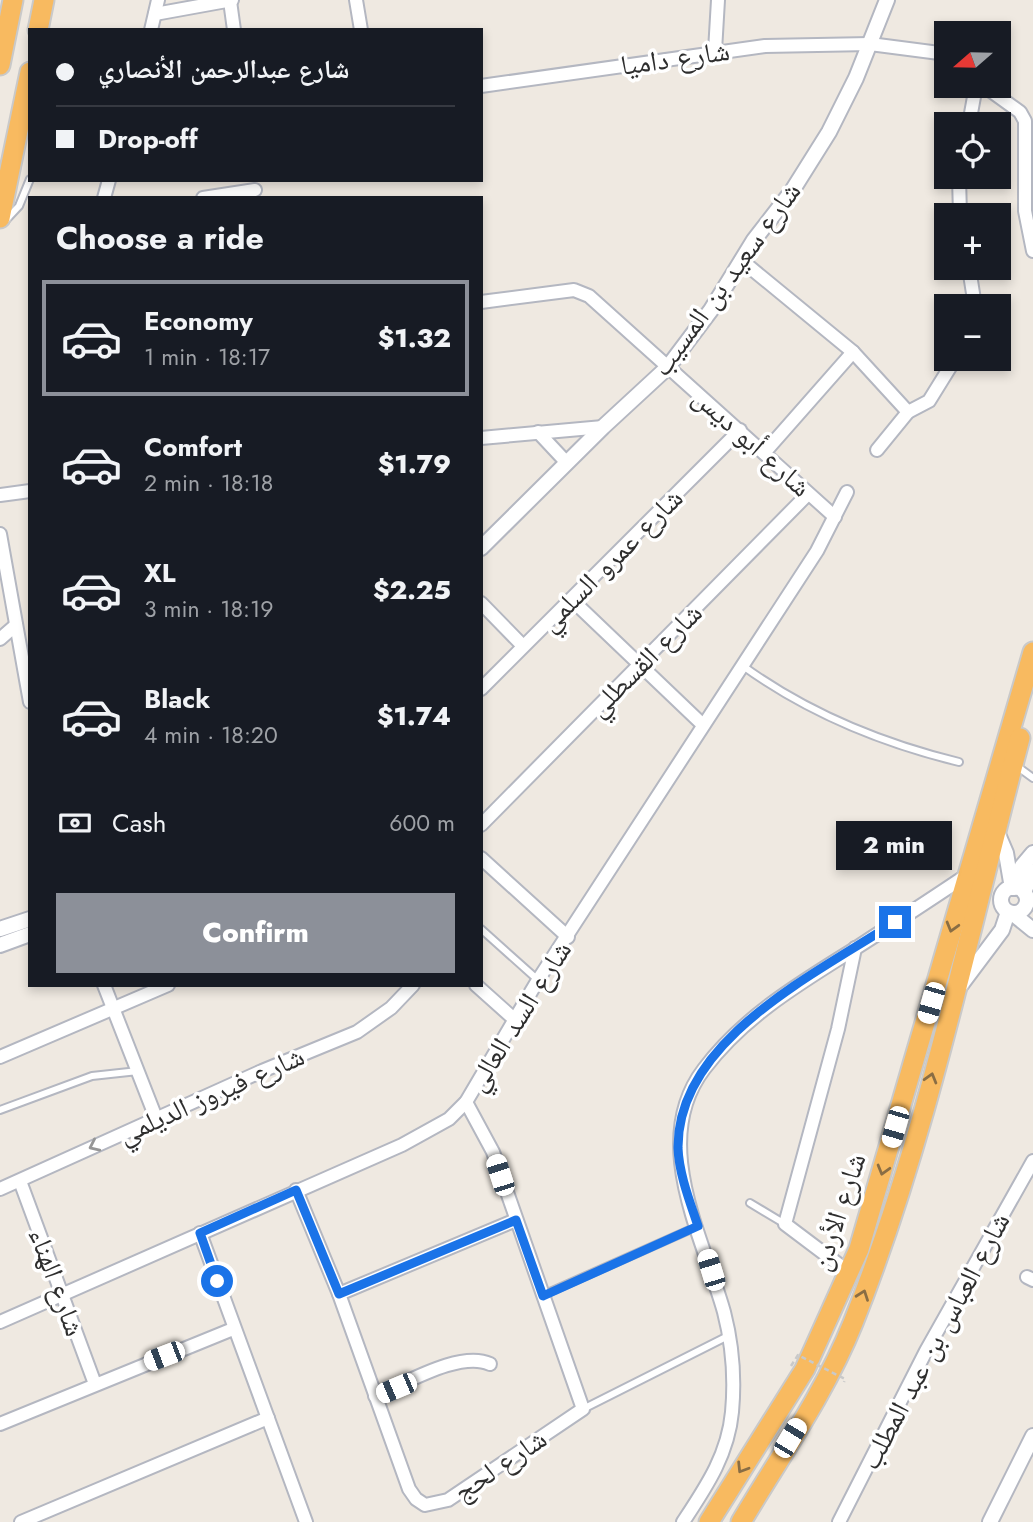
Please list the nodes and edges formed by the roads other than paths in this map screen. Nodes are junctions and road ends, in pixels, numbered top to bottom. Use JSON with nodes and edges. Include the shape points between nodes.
{"nodes":[{"id":1,"x":13,"y":0,"type":"edge"},
{"id":2,"x":44,"y":0,"type":"edge"},
{"id":3,"x":158,"y":0,"type":"edge"},
{"id":4,"x":231,"y":0,"type":"edge"},
{"id":5,"x":356,"y":0,"type":"edge"},
{"id":6,"x":718,"y":0,"type":"edge"},
{"id":7,"x":887,"y":0,"type":"edge"},
{"id":8,"x":155,"y":14,"type":"junction"},
{"id":9,"x":38,"y":28,"type":"edge"},
{"id":10,"x":152,"y":28,"type":"edge"},
{"id":11,"x":234,"y":28,"type":"edge"},
{"id":12,"x":361,"y":28,"type":"edge"},
{"id":13,"x":870,"y":44,"type":"junction"},
{"id":14,"x":715,"y":51,"type":"junction"},
{"id":15,"x":934,"y":52,"type":"edge"},
{"id":16,"x":0,"y":65,"type":"edge"},
{"id":17,"x":28,"y":82,"type":"edge"},
{"id":18,"x":483,"y":86,"type":"edge"},
{"id":19,"x":1001,"y":98,"type":"edge"},
{"id":20,"x":29,"y":182,"type":"edge"},
{"id":21,"x":255,"y":189,"type":"edge"},
{"id":22,"x":215,"y":196,"type":"edge"},
{"id":23,"x":0,"y":218,"type":"edge"},
{"id":24,"x":0,"y":225,"type":"edge"},
{"id":25,"x":1033,"y":251,"type":"edge"},
{"id":26,"x":741,"y":260,"type":"junction"},
{"id":27,"x":483,"y":302,"type":"edge"},
{"id":28,"x":853,"y":352,"type":"junction"},
{"id":29,"x":668,"y":367,"type":"junction"},
{"id":30,"x":948,"y":371,"type":"edge"},
{"id":31,"x":908,"y":412,"type":"junction"},
{"id":32,"x":603,"y":426,"type":"junction"},
{"id":33,"x":740,"y":430,"type":"junction"},
{"id":34,"x":538,"y":432,"type":"junction"},
{"id":35,"x":483,"y":438,"type":"edge"},
{"id":36,"x":877,"y":450,"type":"dead end"},
{"id":37,"x":764,"y":453,"type":"junction"},
{"id":38,"x":567,"y":463,"type":"junction"},
{"id":39,"x":28,"y":491,"type":"edge"},
{"id":40,"x":847,"y":492,"type":"dead end"},
{"id":41,"x":808,"y":494,"type":"junction"},
{"id":42,"x":0,"y":495,"type":"edge"},
{"id":43,"x":835,"y":517,"type":"junction"},
{"id":44,"x":0,"y":534,"type":"edge"},
{"id":45,"x":483,"y":546,"type":"edge"},
{"id":46,"x":572,"y":600,"type":"junction"},
{"id":47,"x":483,"y":605,"type":"edge"},
{"id":48,"x":16,"y":625,"type":"junction"},
{"id":49,"x":0,"y":639,"type":"edge"},
{"id":50,"x":523,"y":646,"type":"junction"},
{"id":51,"x":1033,"y":652,"type":"edge"},
{"id":52,"x":641,"y":665,"type":"junction"},
{"id":53,"x":741,"y":665,"type":"junction"},
{"id":54,"x":483,"y":687,"type":"edge"},
{"id":55,"x":1033,"y":690,"type":"edge"},
{"id":56,"x":28,"y":691,"type":"edge"},
{"id":57,"x":703,"y":725,"type":"junction"},
{"id":58,"x":959,"y":762,"type":"dead end"},
{"id":59,"x":1013,"y":764,"type":"junction"},
{"id":60,"x":1033,"y":778,"type":"edge"},
{"id":61,"x":483,"y":823,"type":"edge"},
{"id":62,"x":997,"y":832,"type":"junction"},
{"id":63,"x":1033,"y":853,"type":"edge"},
{"id":64,"x":483,"y":860,"type":"edge"},
{"id":65,"x":1033,"y":871,"type":"edge"},
{"id":66,"x":967,"y":875,"type":"junction"},
{"id":67,"x":1022,"y":896,"type":"edge"},
{"id":68,"x":1010,"y":913,"type":"junction"},
{"id":69,"x":24,"y":928,"type":"edge"},
{"id":70,"x":0,"y":929,"type":"edge"},
{"id":71,"x":1033,"y":930,"type":"edge"},
{"id":72,"x":483,"y":931,"type":"edge"},
{"id":73,"x":568,"y":937,"type":"junction"},
{"id":74,"x":0,"y":945,"type":"edge"},
{"id":75,"x":855,"y":948,"type":"junction"},
{"id":76,"x":538,"y":980,"type":"junction"},
{"id":77,"x":105,"y":987,"type":"edge"},
{"id":78,"x":163,"y":987,"type":"edge"},
{"id":79,"x":411,"y":987,"type":"edge"},
{"id":80,"x":478,"y":987,"type":"edge"},
{"id":81,"x":955,"y":993,"type":"junction"},
{"id":82,"x":114,"y":1009,"type":"junction"},
{"id":83,"x":514,"y":1020,"type":"junction"},
{"id":84,"x":0,"y":1057,"type":"edge"},
{"id":85,"x":138,"y":1071,"type":"junction"},
{"id":86,"x":466,"y":1102,"type":"junction"},
{"id":87,"x":0,"y":1110,"type":"edge"},
{"id":88,"x":156,"y":1118,"type":"junction"},
{"id":89,"x":1033,"y":1161,"type":"edge"},
{"id":90,"x":1028,"y":1176,"type":"edge"},
{"id":91,"x":20,"y":1181,"type":"junction"},
{"id":92,"x":0,"y":1189,"type":"edge"},
{"id":93,"x":296,"y":1190,"type":"junction"},
{"id":94,"x":750,"y":1203,"type":"dead end"},
{"id":95,"x":516,"y":1220,"type":"junction"},
{"id":96,"x":785,"y":1224,"type":"junction"},
{"id":97,"x":698,"y":1226,"type":"junction"},
{"id":98,"x":200,"y":1233,"type":"junction"},
{"id":99,"x":849,"y":1273,"type":"junction"},
{"id":100,"x":61,"y":1294,"type":"junction"},
{"id":101,"x":339,"y":1294,"type":"junction"},
{"id":102,"x":543,"y":1296,"type":"junction"},
{"id":103,"x":0,"y":1322,"type":"edge"},
{"id":104,"x":233,"y":1329,"type":"junction"},
{"id":105,"x":729,"y":1336,"type":"junction"},
{"id":106,"x":490,"y":1364,"type":"dead end"},
{"id":107,"x":792,"y":1376,"type":"junction"},
{"id":108,"x":95,"y":1384,"type":"junction"},
{"id":109,"x":375,"y":1396,"type":"junction"},
{"id":110,"x":815,"y":1397,"type":"junction"},
{"id":111,"x":583,"y":1409,"type":"junction"},
{"id":112,"x":268,"y":1418,"type":"junction"},
{"id":113,"x":0,"y":1424,"type":"edge"},
{"id":114,"x":1033,"y":1436,"type":"edge"},
{"id":115,"x":50,"y":1516,"type":"edge"},
{"id":116,"x":843,"y":1521,"type":"edge"},
{"id":117,"x":21,"y":1522,"type":"edge"},
{"id":118,"x":306,"y":1522,"type":"edge"},
{"id":119,"x":683,"y":1522,"type":"edge"},
{"id":120,"x":709,"y":1522,"type":"edge"},
{"id":121,"x":741,"y":1522,"type":"edge"},
{"id":122,"x":990,"y":1522,"type":"edge"}],
"edges":[{"from":1,"to":16,"type":"highway"},
{"from":2,"to":9,"type":"highway"},
{"from":3,"to":8,"type":"street"},
{"from":4,"to":8,"type":"street"},
{"from":4,"to":11,"type":"street"},
{"from":5,"to":12,"type":"street"},
{"from":6,"to":14,"type":"street"},
{"from":7,"to":13,"type":"street","name":"شارع سعيد بن المسيب"},
{"from":8,"to":10,"type":"street"},
{"from":13,"to":14,"type":"street","name":"شارع داميا"},
{"from":13,"to":15,"type":"street","name":"شارع داميا"},
{"from":13,"to":26,"type":"street","name":"شارع سعيد بن المسيب","via":[[829,132]]},
{"from":14,"to":18,"type":"street","name":"شارع داميا"},
{"from":17,"to":23,"type":"highway"},
{"from":19,"to":25,"type":"street","via":[[1026,121],[1025,211]]},
{"from":20,"to":24,"type":"lane","via":[[19,206]]},
{"from":21,"to":22,"type":"street"},
{"from":26,"to":28,"type":"street"},
{"from":26,"to":29,"type":"street","name":"شارع سعيد بن المسيب"},
{"from":27,"to":29,"type":"street","name":"شارع أبو ديس","via":[[579,290]]},
{"from":28,"to":31,"type":"street"},
{"from":28,"to":37,"type":"street"},
{"from":29,"to":32,"type":"street","name":"شارع سعيد بن المسيب"},
{"from":29,"to":33,"type":"street","name":"شارع أبو ديس"},
{"from":30,"to":31,"type":"street","via":[[929,401]]},
{"from":31,"to":36,"type":"street"},
{"from":32,"to":34,"type":"street"},
{"from":32,"to":38,"type":"street","name":"شارع سعيد بن المسيب"},
{"from":33,"to":37,"type":"street","name":"شارع أبو ديس"},
{"from":33,"to":46,"type":"street","name":"شارع عمرو السلمي"},
{"from":34,"to":35,"type":"street"},
{"from":34,"to":38,"type":"street"},
{"from":37,"to":41,"type":"street","name":"شارع أبو ديس"},
{"from":38,"to":45,"type":"street","name":"شارع سعيد بن المسيب"},
{"from":39,"to":42,"type":"street"},
{"from":40,"to":43,"type":"street","name":"شارع السد العالي"},
{"from":41,"to":43,"type":"street","name":"شارع أبو ديس"},
{"from":41,"to":52,"type":"street","name":"شارع القسطلي"},
{"from":43,"to":53,"type":"street","name":"شارع السد العالي"},
{"from":44,"to":48,"type":"street"},
{"from":46,"to":50,"type":"street","name":"شارع عمرو السلمي"},
{"from":46,"to":52,"type":"street"},
{"from":47,"to":50,"type":"street"},
{"from":48,"to":49,"type":"street"},
{"from":48,"to":56,"type":"street"},
{"from":50,"to":54,"type":"street","name":"شارع عمرو السلمي"},
{"from":51,"to":66,"type":"highway","name":"شارع الأردن"},
{"from":52,"to":57,"type":"street"},
{"from":52,"to":61,"type":"street","name":"شارع القسطلي"},
{"from":53,"to":57,"type":"street","name":"شارع السد العالي"},
{"from":53,"to":58,"type":"lane","via":[[785,696],[849,726],[904,749]]},
{"from":55,"to":59,"type":"highway","name":"شارع الأردن"},
{"from":57,"to":73,"type":"street","name":"شارع السد العالي"},
{"from":59,"to":60,"type":"lane"},
{"from":59,"to":62,"type":"highway","name":"شارع الأردن"},
{"from":62,"to":67,"type":"street"},
{"from":62,"to":81,"type":"highway","name":"شارع الأردن"},
{"from":63,"to":67,"type":"street","via":[[1022,866]]},
{"from":64,"to":73,"type":"street"},
{"from":65,"to":67,"type":"street"},
{"from":66,"to":75,"type":"street"},
{"from":66,"to":99,"type":"highway","name":"شارع الأردن","one_way":true},
{"from":67,"to":68,"type":"street","via":[[1021,912]]},
{"from":67,"to":68,"type":"street","via":[[1002,896],[1002,905]]},
{"from":68,"to":71,"type":"street"},
{"from":68,"to":81,"type":"street"},
{"from":69,"to":70,"type":"street"},
{"from":69,"to":74,"type":"street"},
{"from":72,"to":76,"type":"lane"},
{"from":73,"to":76,"type":"street","name":"شارع السد العالي"},
{"from":75,"to":96,"type":"street"},
{"from":75,"to":97,"type":"street","via":[[783,992],[744,1026],[696,1081],[687,1101],[678,1148]]},
{"from":76,"to":83,"type":"street","name":"شارع السد العالي"},
{"from":77,"to":82,"type":"street"},
{"from":78,"to":82,"type":"street"},
{"from":79,"to":88,"type":"street","name":"شارع فيروز الديلمي","via":[[357,1032]]},
{"from":80,"to":83,"type":"street"},
{"from":110,"to":81,"type":"highway","name":"شارع الأردن","one_way":true,"via":[[852,1326],[895,1207]]},
{"from":82,"to":84,"type":"street"},
{"from":82,"to":85,"type":"street"},
{"from":83,"to":86,"type":"street","name":"شارع السد العالي"},
{"from":85,"to":87,"type":"lane","via":[[92,1076]]},
{"from":85,"to":88,"type":"street"},
{"from":86,"to":93,"type":"street","name":"شارع السد العالي","via":[[429,1131]]},
{"from":86,"to":95,"type":"street","via":[[493,1152]]},
{"from":88,"to":91,"type":"street","name":"شارع فيروز الديلمي","one_way":true},
{"from":89,"to":90,"type":"street","name":"شارع العباس بن عبد المطلب"},
{"from":90,"to":116,"type":"street","name":"شارع العباس بن عبد المطلب","via":[[926,1351]]},
{"from":91,"to":92,"type":"street","name":"شارع فيروز الديلمي"},
{"from":91,"to":100,"type":"street","name":"شارع الهناء"},
{"from":93,"to":98,"type":"street","name":"شارع السد العالي"},
{"from":93,"to":101,"type":"street","name":"شارع لحج"},
{"from":94,"to":96,"type":"lane"},
{"from":95,"to":101,"type":"street"},
{"from":95,"to":102,"type":"street"},
{"from":96,"to":99,"type":"street"},
{"from":97,"to":102,"type":"lane"},
{"from":97,"to":105,"type":"street"},
{"from":98,"to":100,"type":"street","name":"شارع السد العالي"},
{"from":98,"to":104,"type":"street"},
{"from":99,"to":107,"type":"highway","name":"شارع الأردن","via":[[805,1370]]},
{"from":100,"to":103,"type":"street","name":"شارع السد العالي"},
{"from":100,"to":108,"type":"street","name":"شارع الهناء"},
{"from":101,"to":109,"type":"street","name":"شارع لحج"},
{"from":102,"to":111,"type":"street"},
{"from":104,"to":108,"type":"street"},
{"from":104,"to":112,"type":"street"},
{"from":105,"to":111,"type":"lane"},
{"from":105,"to":119,"type":"street","via":[[732,1413],[722,1459]]},
{"from":106,"to":109,"type":"street","via":[[478,1359],[458,1361]]},
{"from":107,"to":110,"type":"highway"},
{"from":107,"to":120,"type":"highway","name":"شارع الأردن","one_way":true},
{"from":108,"to":113,"type":"street"},
{"from":109,"to":111,"type":"street","name":"شارع لحج","via":[[409,1489],[425,1505],[448,1500]]},
{"from":110,"to":121,"type":"highway","name":"شارع الأردن"},
{"from":112,"to":115,"type":"street"},
{"from":112,"to":118,"type":"street"},
{"from":114,"to":122,"type":"street"},
{"from":115,"to":117,"type":"street"}]}
